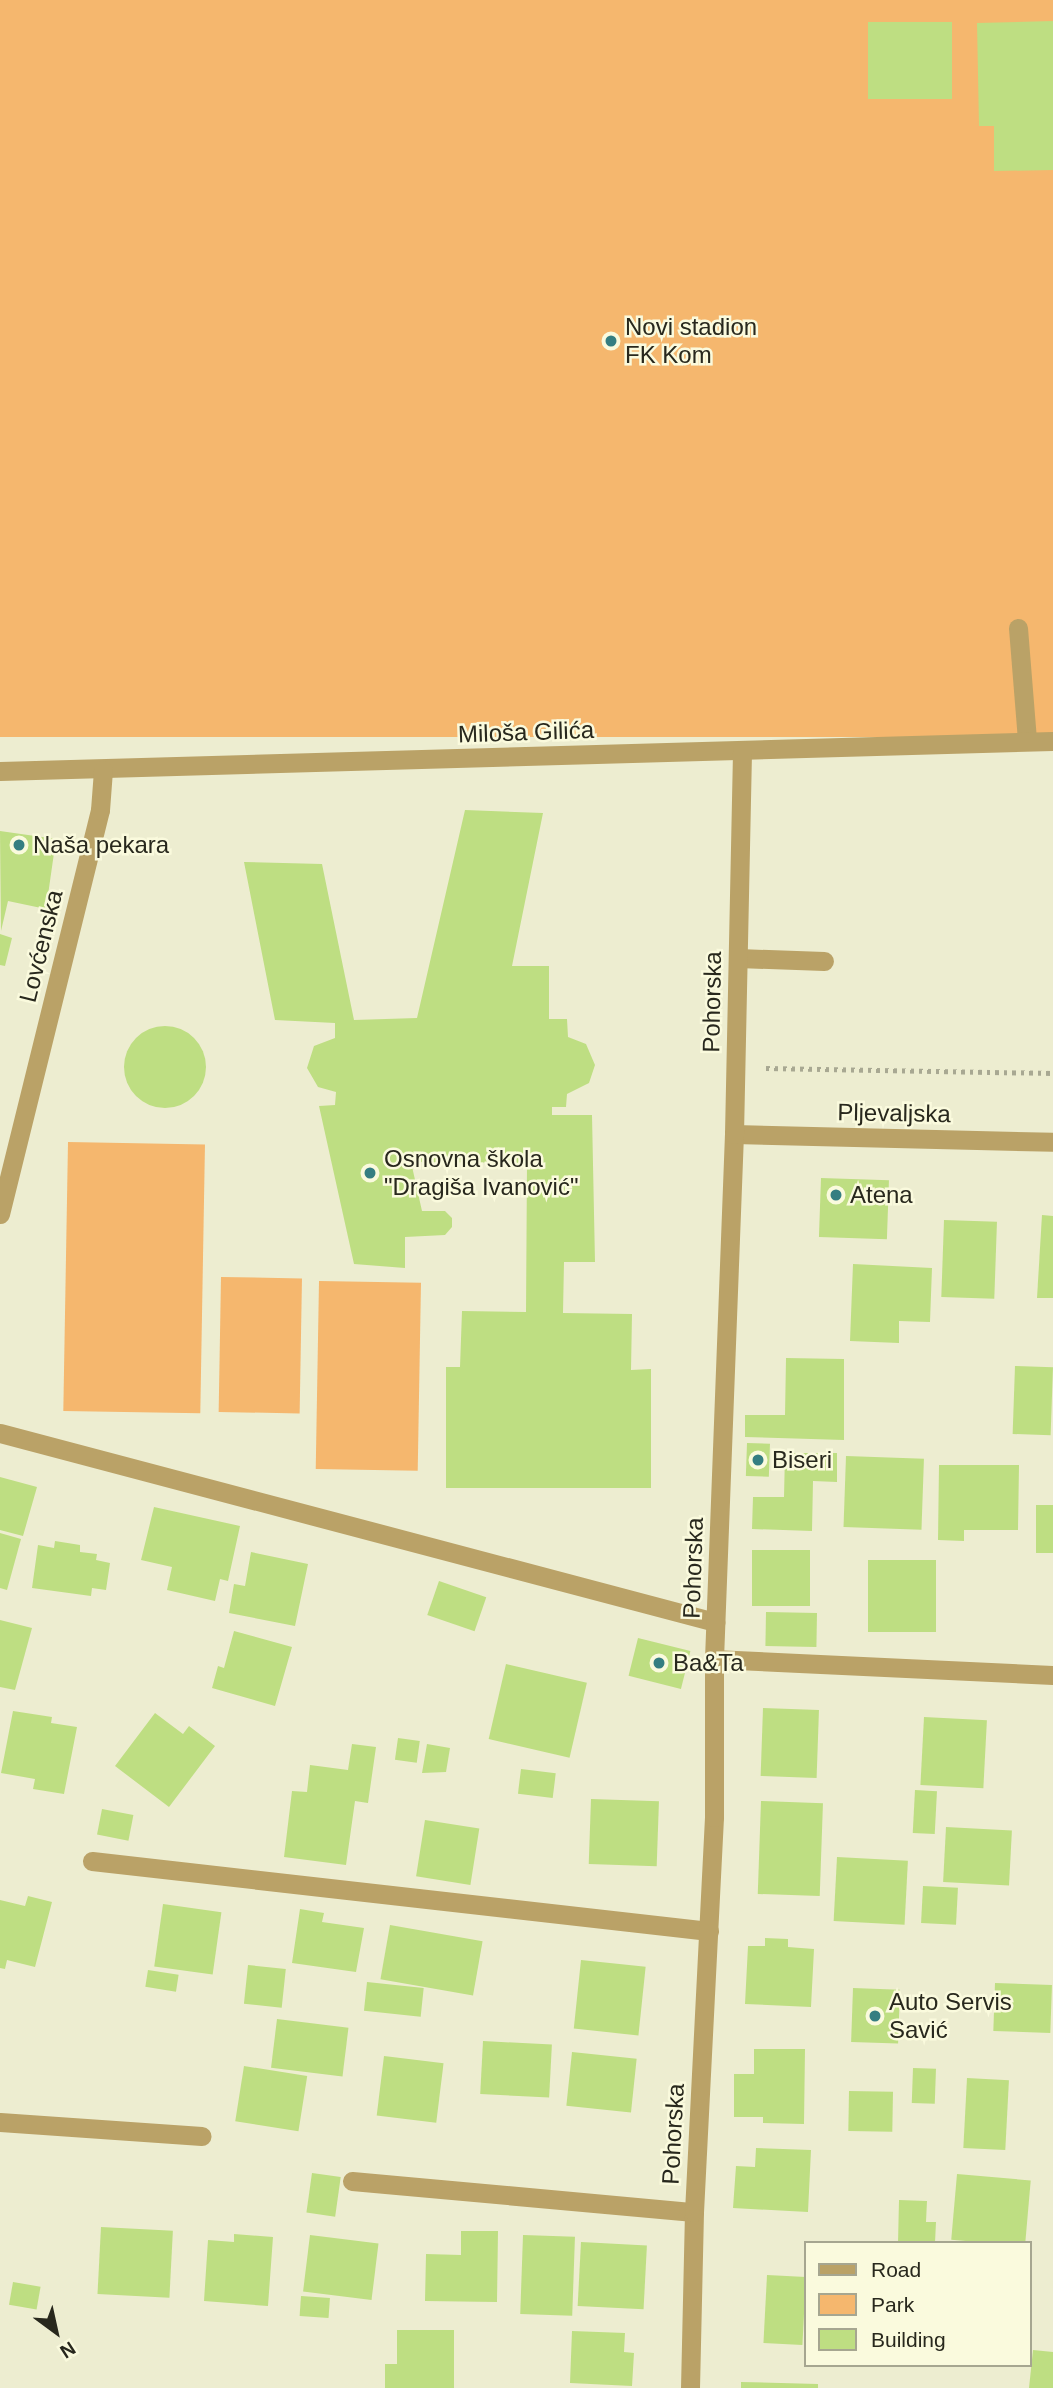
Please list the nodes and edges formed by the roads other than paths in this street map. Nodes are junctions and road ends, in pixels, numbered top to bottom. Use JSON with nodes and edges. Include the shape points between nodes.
{"nodes":[{"id":1,"x":1018,"y":628,"type":"dead end"},
{"id":2,"x":1027,"y":741,"type":"junction"},
{"id":3,"x":1053,"y":741,"type":"edge"},
{"id":4,"x":741,"y":750,"type":"junction"},
{"id":5,"x":103,"y":770,"type":"junction"},
{"id":6,"x":0,"y":771,"type":"edge"},
{"id":7,"x":738,"y":958,"type":"junction"},
{"id":8,"x":824,"y":961,"type":"dead end"},
{"id":9,"x":734,"y":1134,"type":"junction"},
{"id":10,"x":1053,"y":1142,"type":"edge"},
{"id":11,"x":0,"y":1214,"type":"edge"},
{"id":12,"x":0,"y":1433,"type":"edge"},
{"id":13,"x":715,"y":1622,"type":"junction"},
{"id":14,"x":714,"y":1659,"type":"junction"},
{"id":15,"x":1053,"y":1675,"type":"edge"},
{"id":16,"x":92,"y":1861,"type":"dead end"},
{"id":17,"x":709,"y":1931,"type":"junction"},
{"id":18,"x":0,"y":2122,"type":"edge"},
{"id":19,"x":202,"y":2136,"type":"dead end"},
{"id":20,"x":352,"y":2181,"type":"dead end"},
{"id":21,"x":694,"y":2211,"type":"junction"},
{"id":22,"x":690,"y":2388,"type":"edge"}],
"edges":[{"from":1,"to":2,"type":"street"},
{"from":2,"to":3,"type":"street","name":"Miloša Gilića"},
{"from":2,"to":4,"type":"street","name":"Miloša Gilića"},
{"from":4,"to":5,"type":"street","name":"Miloša Gilića"},
{"from":4,"to":7,"type":"street","name":"Pohorska"},
{"from":5,"to":6,"type":"street","name":"Miloša Gilića"},
{"from":5,"to":11,"type":"street","name":"Lovćenska","via":[[100,810]]},
{"from":7,"to":8,"type":"street"},
{"from":7,"to":9,"type":"street","name":"Pohorska"},
{"from":9,"to":10,"type":"street","name":"Pljevaljska"},
{"from":9,"to":13,"type":"street","name":"Pohorska"},
{"from":12,"to":13,"type":"street"},
{"from":13,"to":14,"type":"street","name":"Pohorska"},
{"from":14,"to":15,"type":"street"},
{"from":14,"to":17,"type":"street","name":"Pohorska"},
{"from":16,"to":17,"type":"street"},
{"from":17,"to":21,"type":"street","name":"Pohorska"},
{"from":18,"to":19,"type":"street"},
{"from":20,"to":21,"type":"street"},
{"from":21,"to":22,"type":"street","name":"Pohorska"}]}
